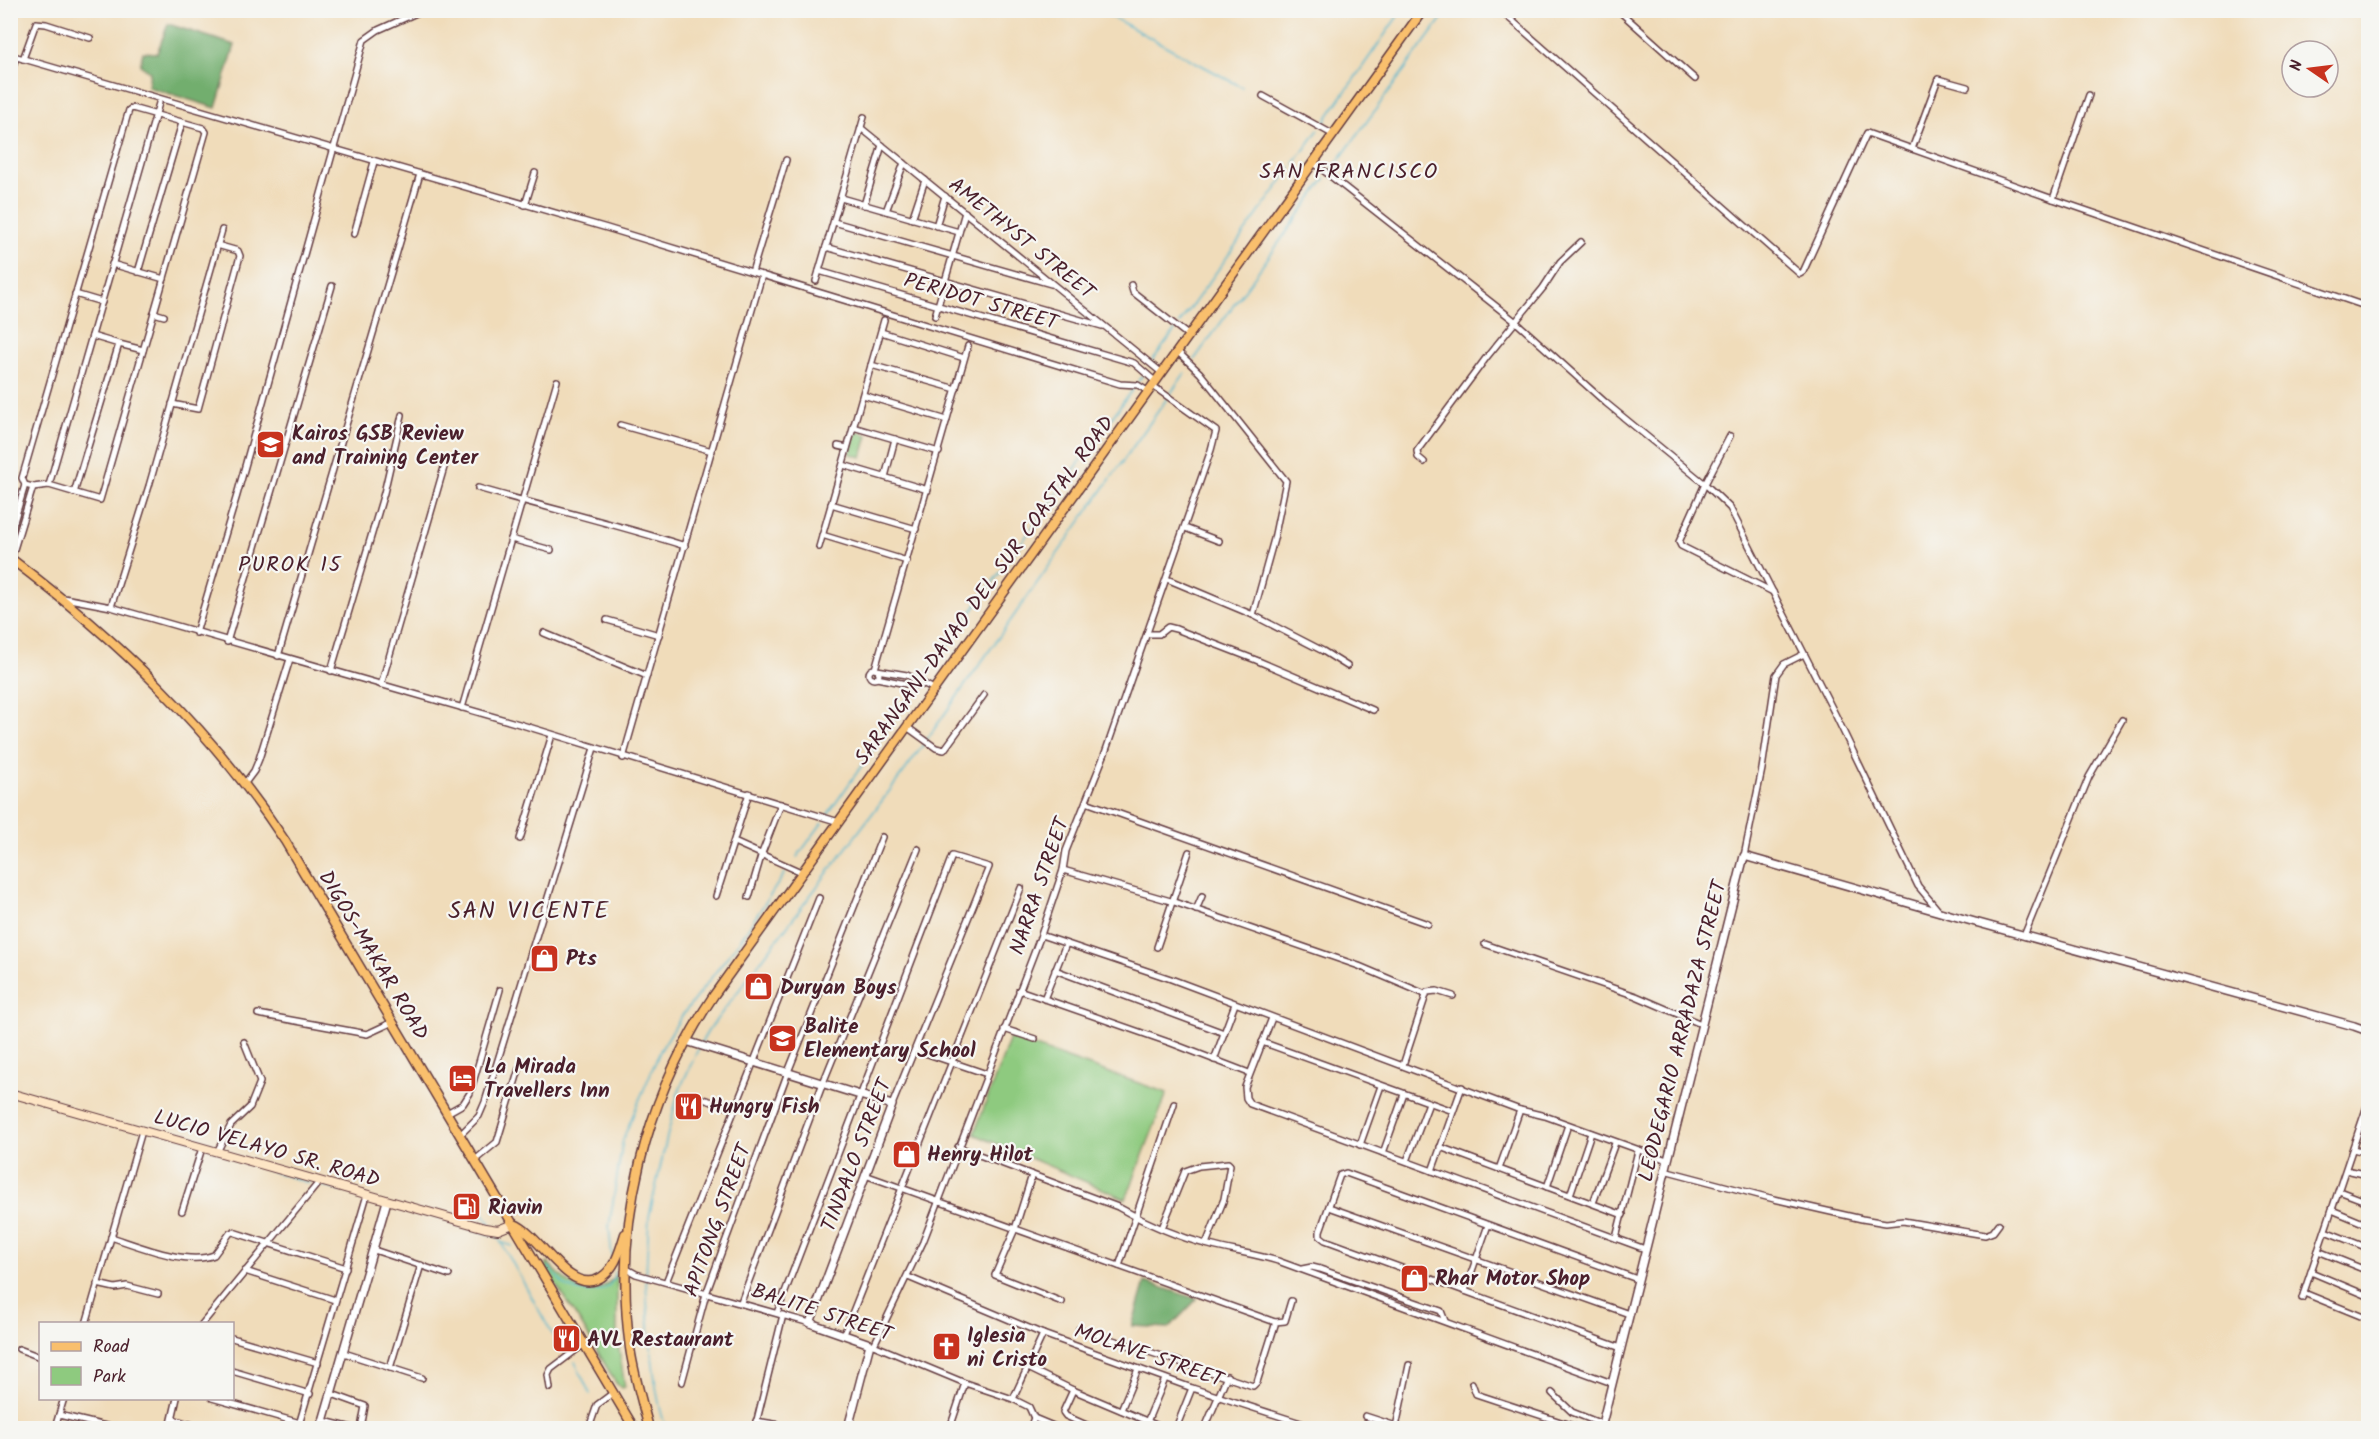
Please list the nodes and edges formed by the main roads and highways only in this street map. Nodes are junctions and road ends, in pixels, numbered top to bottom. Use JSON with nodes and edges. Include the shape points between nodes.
{"nodes":[{"id":1,"x":1423,"y":10,"type":"edge"},
{"id":2,"x":11,"y":559,"type":"edge"},
{"id":3,"x":10,"y":1093,"type":"edge"},
{"id":4,"x":630,"y":1218,"type":"junction"},
{"id":5,"x":513,"y":1224,"type":"junction"},
{"id":6,"x":634,"y":1428,"type":"edge"},
{"id":7,"x":648,"y":1428,"type":"edge"}],
"edges":[{"from":1,"to":4,"type":"main road","name":"SARANGANI-DAVAO DEL SUR COASTAL ROAD","via":[[714,995],[686,1041],[645,1140]]},
{"from":2,"to":5,"type":"main road","name":"DIGOS-MAKAR ROAD","via":[[64,598],[136,662],[245,783],[285,841]]},
{"from":3,"to":5,"type":"main road","name":"LUCIO VELAYO SR. ROAD","via":[[492,1230]]},
{"from":4,"to":5,"type":"main road","name":"SARANGANI-DAVAO DEL SUR COASTAL ROAD","via":[[614,1263],[602,1276],[585,1281],[572,1277],[530,1233]]},
{"from":4,"to":7,"type":"main road","name":"SARANGANI-DAVAO DEL SUR COASTAL ROAD","via":[[629,1342]]},
{"from":5,"to":6,"type":"main road","name":"DIGOS-MAKAR ROAD"}]}
